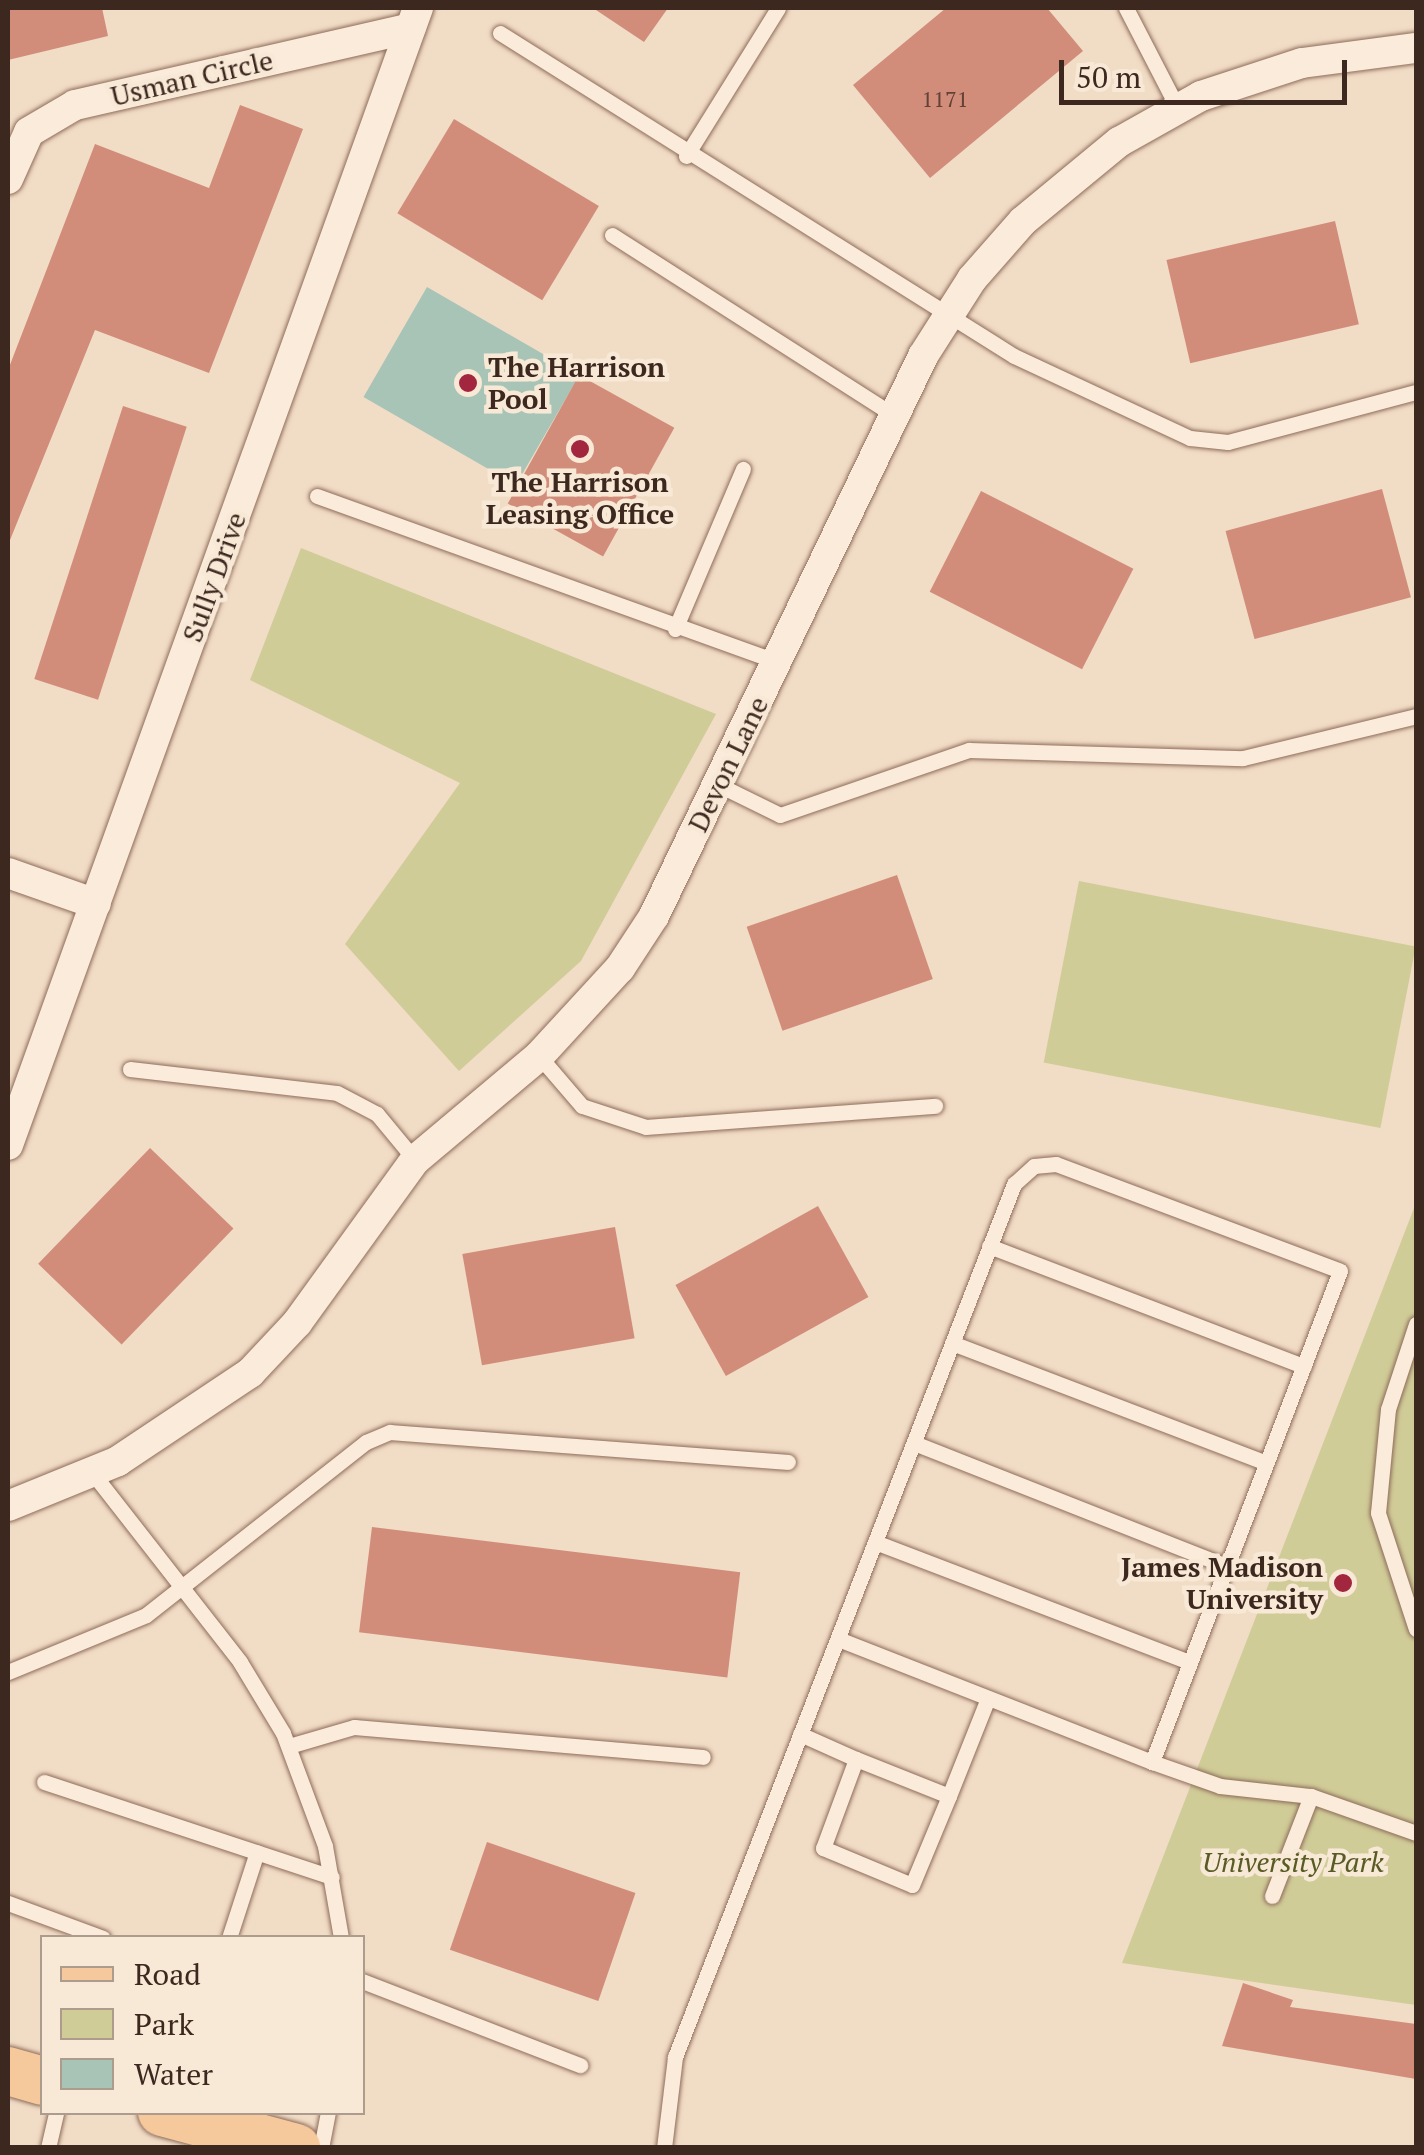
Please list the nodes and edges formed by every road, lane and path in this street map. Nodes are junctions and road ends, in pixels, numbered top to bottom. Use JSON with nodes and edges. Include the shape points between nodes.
{"nodes":[{"id":1,"x":778,"y":8,"type":"edge"},
{"id":2,"x":1126,"y":8,"type":"edge"},
{"id":3,"x":414,"y":18,"type":"edge"},
{"id":4,"x":500,"y":33,"type":"dead end"},
{"id":5,"x":1416,"y":48,"type":"edge"},
{"id":6,"x":1177,"y":107,"type":"junction"},
{"id":7,"x":686,"y":156,"type":"junction"},
{"id":8,"x":8,"y":178,"type":"edge"},
{"id":9,"x":612,"y":235,"type":"dead end"},
{"id":10,"x":947,"y":316,"type":"junction"},
{"id":11,"x":1416,"y":392,"type":"edge"},
{"id":12,"x":894,"y":415,"type":"junction"},
{"id":13,"x":743,"y":470,"type":"dead end"},
{"id":14,"x":317,"y":496,"type":"dead end"},
{"id":15,"x":675,"y":629,"type":"junction"},
{"id":16,"x":777,"y":662,"type":"junction"},
{"id":17,"x":1416,"y":716,"type":"edge"},
{"id":18,"x":718,"y":785,"type":"junction"},
{"id":19,"x":8,"y":874,"type":"edge"},
{"id":20,"x":96,"y":904,"type":"junction"},
{"id":21,"x":539,"y":1056,"type":"junction"},
{"id":22,"x":130,"y":1069,"type":"dead end"},
{"id":23,"x":935,"y":1106,"type":"dead end"},
{"id":24,"x":8,"y":1145,"type":"edge"},
{"id":25,"x":415,"y":1160,"type":"junction"},
{"id":26,"x":989,"y":1246,"type":"junction"},
{"id":27,"x":1416,"y":1324,"type":"edge"},
{"id":28,"x":952,"y":1343,"type":"junction"},
{"id":29,"x":1304,"y":1366,"type":"junction"},
{"id":30,"x":914,"y":1443,"type":"junction"},
{"id":31,"x":788,"y":1462,"type":"dead end"},
{"id":32,"x":1266,"y":1463,"type":"junction"},
{"id":33,"x":91,"y":1471,"type":"junction"},
{"id":34,"x":8,"y":1506,"type":"edge"},
{"id":35,"x":875,"y":1542,"type":"junction"},
{"id":36,"x":1227,"y":1566,"type":"junction"},
{"id":37,"x":183,"y":1589,"type":"junction"},
{"id":38,"x":1416,"y":1629,"type":"edge"},
{"id":39,"x":838,"y":1639,"type":"junction"},
{"id":40,"x":1190,"y":1662,"type":"junction"},
{"id":41,"x":8,"y":1672,"type":"edge"},
{"id":42,"x":988,"y":1698,"type":"junction"},
{"id":43,"x":800,"y":1734,"type":"junction"},
{"id":44,"x":289,"y":1746,"type":"junction"},
{"id":45,"x":703,"y":1757,"type":"dead end"},
{"id":46,"x":856,"y":1759,"type":"junction"},
{"id":47,"x":1152,"y":1762,"type":"junction"},
{"id":48,"x":44,"y":1782,"type":"dead end"},
{"id":49,"x":948,"y":1796,"type":"junction"},
{"id":50,"x":1311,"y":1796,"type":"junction"},
{"id":51,"x":1416,"y":1833,"type":"edge"},
{"id":52,"x":257,"y":1852,"type":"junction"},
{"id":53,"x":332,"y":1877,"type":"junction"},
{"id":54,"x":1272,"y":1896,"type":"dead end"},
{"id":55,"x":8,"y":1902,"type":"edge"},
{"id":56,"x":95,"y":1935,"type":"edge"},
{"id":57,"x":229,"y":1935,"type":"edge"},
{"id":58,"x":341,"y":1935,"type":"edge"},
{"id":59,"x":365,"y":1981,"type":"edge"},
{"id":60,"x":580,"y":2065,"type":"dead end"},
{"id":61,"x":8,"y":2071,"type":"edge"},
{"id":62,"x":40,"y":2080,"type":"edge"},
{"id":63,"x":55,"y":2115,"type":"edge"},
{"id":64,"x":173,"y":2115,"type":"edge"},
{"id":65,"x":327,"y":2115,"type":"edge"},
{"id":66,"x":48,"y":2148,"type":"edge"},
{"id":67,"x":296,"y":2148,"type":"edge"},
{"id":68,"x":321,"y":2148,"type":"edge"},
{"id":69,"x":664,"y":2148,"type":"edge"}],
"edges":[{"from":1,"to":7,"type":"lane"},
{"from":2,"to":6,"type":"lane"},
{"from":3,"to":8,"type":"street","name":"Usman Circle","via":[[76,105],[29,132]]},
{"from":3,"to":20,"type":"street","name":"Sully Drive"},
{"from":4,"to":7,"type":"lane"},
{"from":5,"to":6,"type":"street","name":"Devon Lane","via":[[1302,63]]},
{"from":6,"to":10,"type":"street","name":"Devon Lane","via":[[1046,199]]},
{"from":7,"to":10,"type":"lane"},
{"from":9,"to":12,"type":"lane"},
{"from":10,"to":11,"type":"lane","via":[[1014,356],[1208,443]]},
{"from":10,"to":12,"type":"street","name":"Devon Lane"},
{"from":12,"to":16,"type":"street","name":"Devon Lane"},
{"from":13,"to":15,"type":"lane"},
{"from":14,"to":15,"type":"lane"},
{"from":15,"to":16,"type":"lane"},
{"from":16,"to":18,"type":"street","name":"Devon Lane"},
{"from":17,"to":18,"type":"lane","via":[[1242,758],[970,750],[798,813],[766,813]]},
{"from":18,"to":21,"type":"street","name":"Devon Lane","via":[[635,948]]},
{"from":19,"to":20,"type":"street"},
{"from":20,"to":24,"type":"street","name":"Sully Drive"},
{"from":21,"to":23,"type":"lane","via":[[582,1106],[646,1127]]},
{"from":21,"to":25,"type":"street","name":"Devon Lane"},
{"from":22,"to":25,"type":"lane","via":[[337,1093],[378,1114]]},
{"from":25,"to":33,"type":"street","name":"Devon Lane","via":[[297,1323],[250,1372],[174,1430]]},
{"from":26,"to":28,"type":"lane"},
{"from":26,"to":29,"type":"lane"},
{"from":26,"to":29,"type":"lane","via":[[1014,1184],[1034,1166],[1100,1177],[1340,1272]]},
{"from":27,"to":38,"type":"lane","via":[[1388,1409],[1378,1513]]},
{"from":28,"to":30,"type":"lane"},
{"from":28,"to":32,"type":"lane"},
{"from":29,"to":32,"type":"lane"},
{"from":30,"to":35,"type":"lane"},
{"from":30,"to":36,"type":"lane"},
{"from":31,"to":37,"type":"lane","via":[[390,1432],[366,1442]]},
{"from":32,"to":36,"type":"lane"},
{"from":33,"to":34,"type":"street","name":"Devon Lane"},
{"from":33,"to":37,"type":"lane"},
{"from":35,"to":39,"type":"lane"},
{"from":35,"to":40,"type":"lane"},
{"from":36,"to":40,"type":"lane"},
{"from":37,"to":41,"type":"lane","via":[[102,1640]]},
{"from":37,"to":44,"type":"lane"},
{"from":39,"to":42,"type":"lane"},
{"from":39,"to":43,"type":"lane"},
{"from":40,"to":47,"type":"lane"},
{"from":42,"to":47,"type":"lane"},
{"from":42,"to":49,"type":"lane"},
{"from":43,"to":46,"type":"lane"},
{"from":43,"to":69,"type":"lane","via":[[675,2057]]},
{"from":44,"to":45,"type":"lane","via":[[354,1727]]},
{"from":44,"to":53,"type":"lane"},
{"from":46,"to":49,"type":"lane"},
{"from":46,"to":49,"type":"lane","via":[[823,1848],[912,1885]]},
{"from":47,"to":50,"type":"lane","via":[[1220,1786]]},
{"from":48,"to":52,"type":"lane"},
{"from":50,"to":51,"type":"lane"},
{"from":50,"to":54,"type":"lane"},
{"from":52,"to":53,"type":"lane"},
{"from":52,"to":57,"type":"lane"},
{"from":53,"to":58,"type":"lane"},
{"from":55,"to":56,"type":"lane"},
{"from":59,"to":60,"type":"lane"},
{"from":61,"to":62,"type":"main road"},
{"from":63,"to":66,"type":"lane"},
{"from":64,"to":67,"type":"main road"},
{"from":65,"to":68,"type":"lane"}]}
